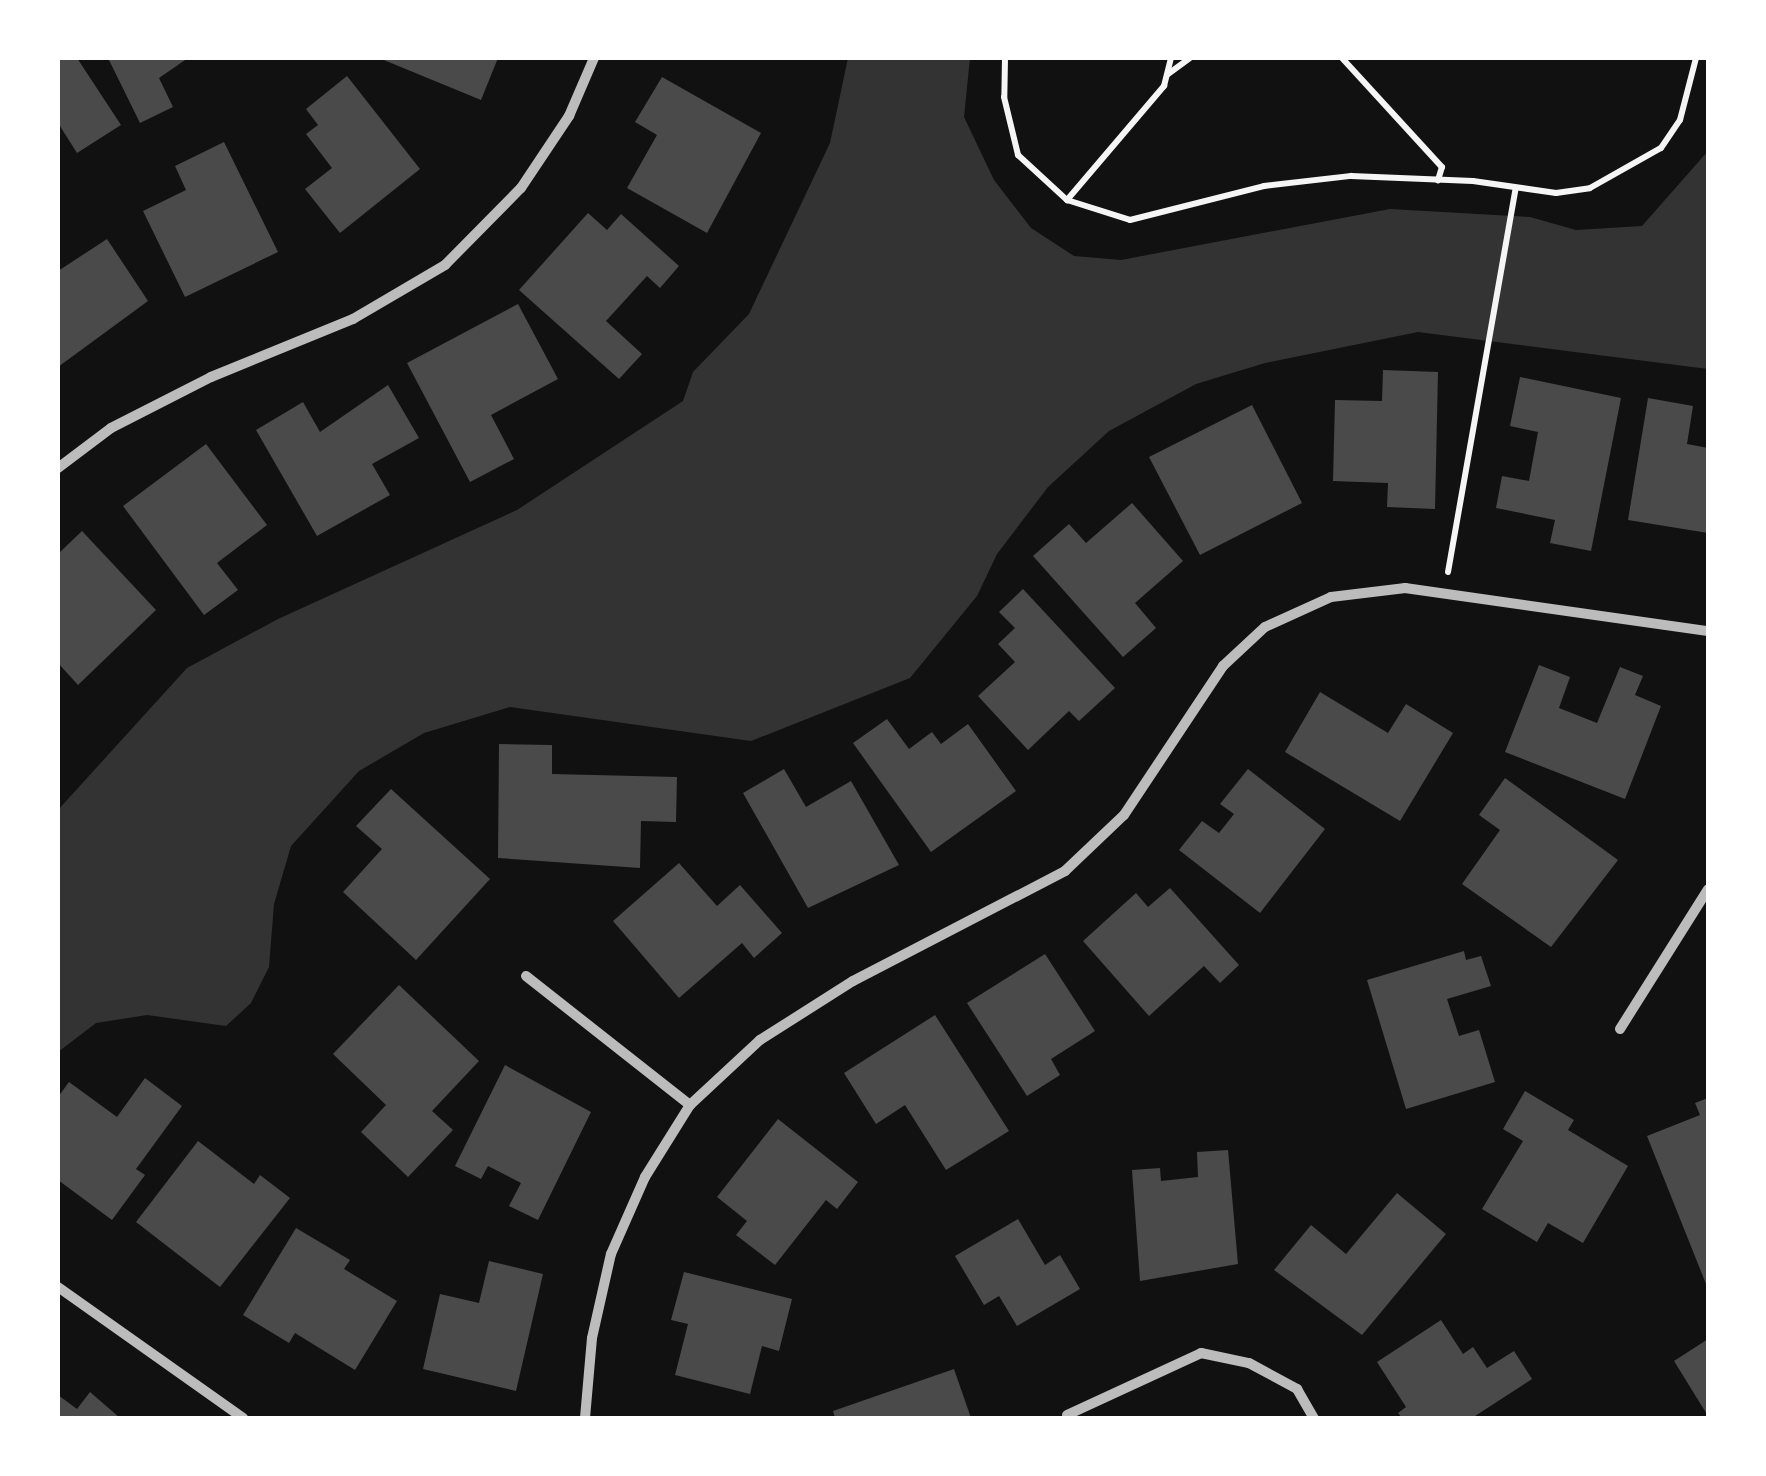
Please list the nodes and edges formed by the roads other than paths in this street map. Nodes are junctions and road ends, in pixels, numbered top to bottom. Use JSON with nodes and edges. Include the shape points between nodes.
{"nodes":[{"id":1,"x":594,"y":58,"type":"edge"},
{"id":2,"x":58,"y":468,"type":"edge"},
{"id":3,"x":1708,"y":631,"type":"edge"},
{"id":4,"x":1708,"y":889,"type":"edge"},
{"id":5,"x":526,"y":976,"type":"dead end"},
{"id":6,"x":1620,"y":1029,"type":"dead end"},
{"id":7,"x":690,"y":1105,"type":"junction"},
{"id":8,"x":58,"y":1287,"type":"edge"},
{"id":9,"x":1068,"y":1414,"type":"dead end"},
{"id":10,"x":243,"y":1418,"type":"edge"},
{"id":11,"x":585,"y":1418,"type":"edge"},
{"id":12,"x":1314,"y":1418,"type":"edge"}],
"edges":[{"from":1,"to":2,"type":"street","via":[[569,116],[522,188],[445,265],[353,319],[211,377],[111,428]]},
{"from":3,"to":7,"type":"street","via":[[1405,588],[1331,597],[1266,627],[1223,666],[1124,815],[1065,871],[853,981],[760,1040]]},
{"from":4,"to":6,"type":"street"},
{"from":5,"to":7,"type":"street"},
{"from":7,"to":11,"type":"street","via":[[645,1177],[612,1254],[592,1338]]},
{"from":8,"to":10,"type":"street"},
{"from":9,"to":12,"type":"street","via":[[1201,1353],[1249,1364],[1298,1389]]}]}
